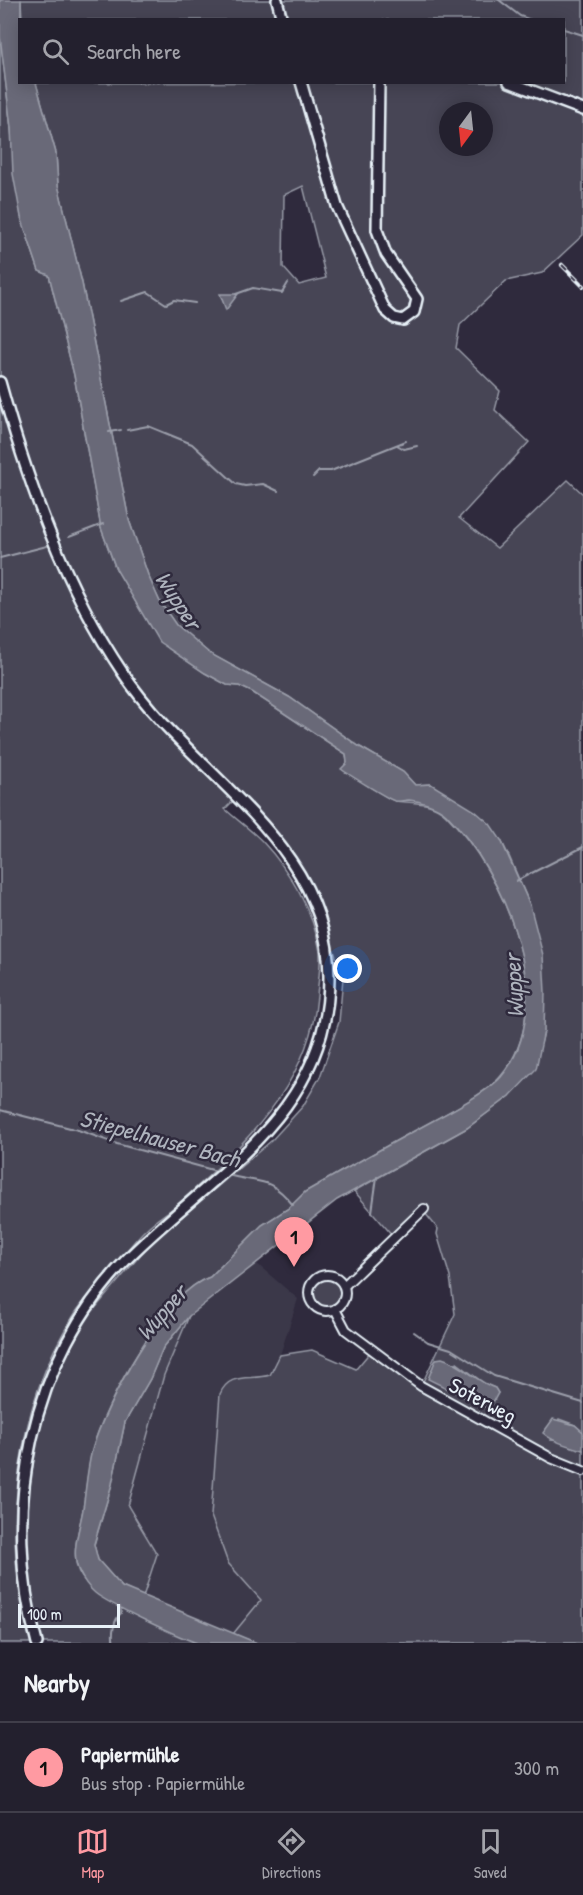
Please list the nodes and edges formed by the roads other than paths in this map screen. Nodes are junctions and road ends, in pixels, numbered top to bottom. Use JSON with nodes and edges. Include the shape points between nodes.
{"nodes":[{"id":1,"x":277,"y":0,"type":"edge"},
{"id":2,"x":282,"y":18,"type":"edge"},
{"id":3,"x":302,"y":84,"type":"edge"},
{"id":4,"x":378,"y":84,"type":"edge"},
{"id":5,"x":514,"y":84,"type":"edge"},
{"id":6,"x":583,"y":110,"type":"edge"},
{"id":7,"x":0,"y":382,"type":"edge"},
{"id":8,"x":424,"y":1209,"type":"dead end"},
{"id":9,"x":344,"y":1286,"type":"junction"},
{"id":10,"x":335,"y":1309,"type":"junction"},
{"id":11,"x":583,"y":1471,"type":"edge"},
{"id":12,"x":37,"y":1643,"type":"edge"}],
"edges":[{"from":1,"to":2,"type":"main road"},
{"from":3,"to":4,"type":"main road","via":[[342,218],[385,310],[402,320],[414,312],[417,299],[386,254],[377,230]]},
{"from":5,"to":6,"type":"main road"},
{"from":7,"to":12,"type":"main road","via":[[40,506],[77,592],[110,653],[168,730],[279,843],[301,874],[317,909],[329,973],[321,1034],[298,1088],[261,1138],[232,1168],[136,1250],[102,1287],[67,1342],[43,1397],[27,1452],[19,1525],[24,1592]]},
{"from":8,"to":9,"type":"street"},
{"from":9,"to":10,"type":"street","via":[[344,1298]]},
{"from":9,"to":10,"type":"street","via":[[337,1277],[326,1274],[315,1278],[309,1288],[313,1305],[324,1311]]},
{"from":10,"to":11,"type":"street","name":"Soterweg","via":[[346,1330],[431,1392],[551,1458]]}]}
